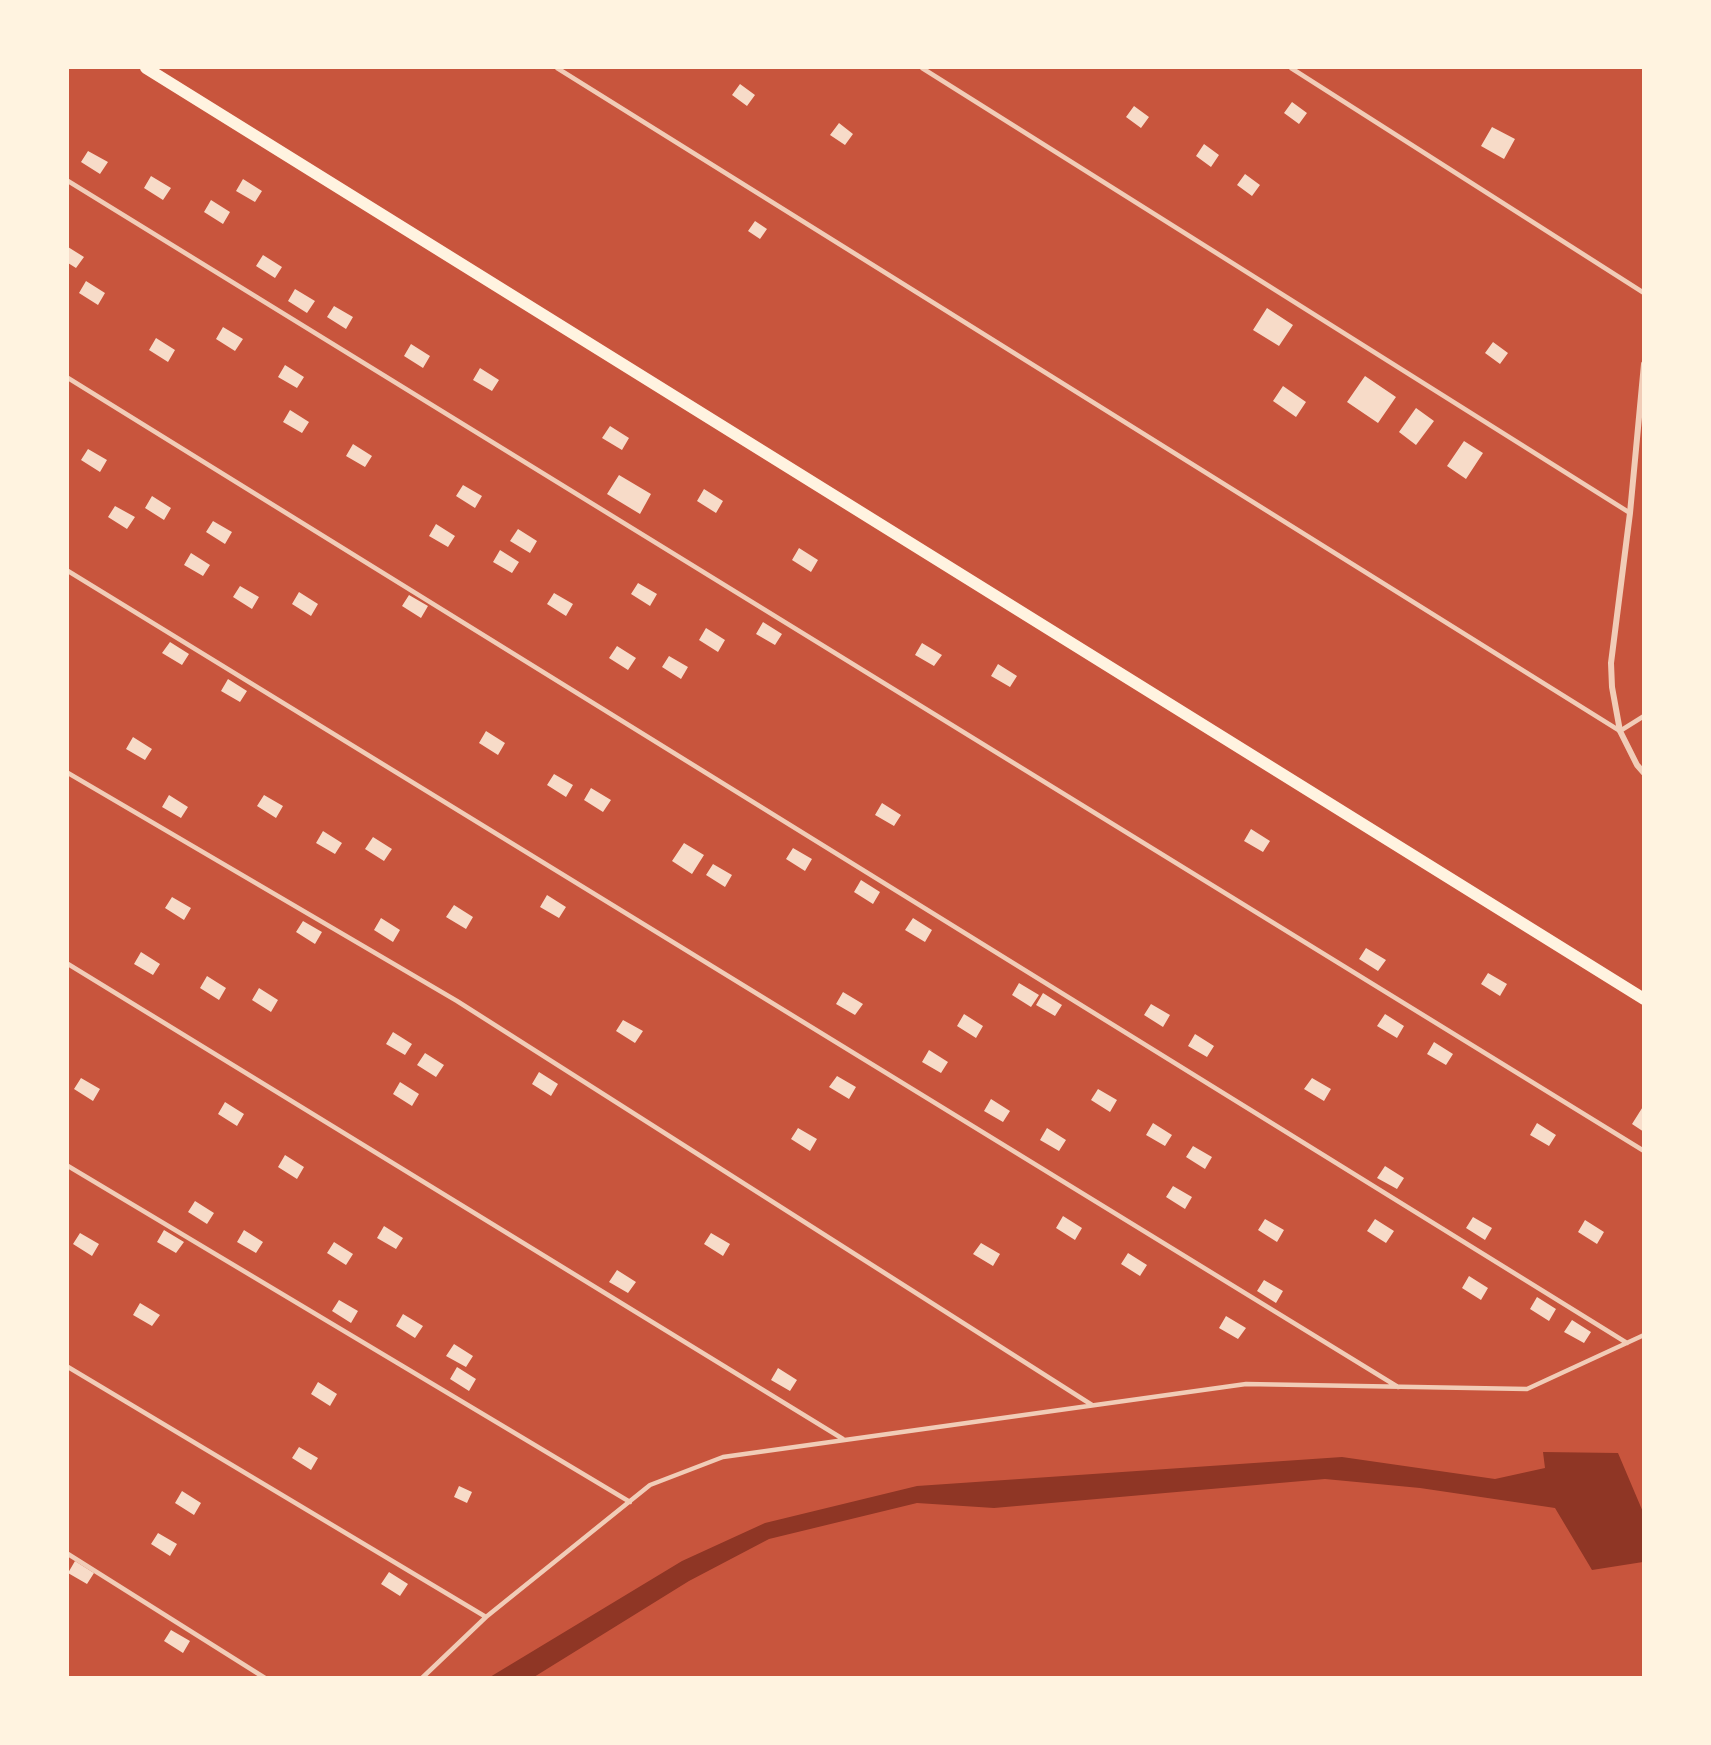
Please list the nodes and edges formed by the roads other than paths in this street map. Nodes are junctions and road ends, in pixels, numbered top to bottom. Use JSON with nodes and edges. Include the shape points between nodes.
{"nodes":[{"id":1,"x":146,"y":68,"type":"edge"},
{"id":2,"x":557,"y":68,"type":"edge"},
{"id":3,"x":922,"y":68,"type":"edge"},
{"id":4,"x":1291,"y":68,"type":"edge"},
{"id":5,"x":68,"y":181,"type":"edge"},
{"id":6,"x":1644,"y":293,"type":"edge"},
{"id":7,"x":1644,"y":364,"type":"edge"},
{"id":8,"x":68,"y":378,"type":"edge"},
{"id":9,"x":1641,"y":427,"type":"edge"},
{"id":10,"x":1630,"y":513,"type":"junction"},
{"id":11,"x":68,"y":571,"type":"edge"},
{"id":12,"x":1644,"y":716,"type":"edge"},
{"id":13,"x":1620,"y":731,"type":"junction"},
{"id":14,"x":68,"y":773,"type":"edge"},
{"id":15,"x":1644,"y":773,"type":"edge"},
{"id":16,"x":68,"y":964,"type":"edge"},
{"id":17,"x":1644,"y":999,"type":"edge"},
{"id":18,"x":1644,"y":1151,"type":"edge"},
{"id":19,"x":68,"y":1166,"type":"edge"},
{"id":20,"x":1644,"y":1335,"type":"edge"},
{"id":21,"x":1628,"y":1343,"type":"junction"},
{"id":22,"x":68,"y":1367,"type":"edge"},
{"id":23,"x":1398,"y":1387,"type":"junction"},
{"id":24,"x":1092,"y":1405,"type":"junction"},
{"id":25,"x":844,"y":1440,"type":"junction"},
{"id":26,"x":630,"y":1502,"type":"junction"},
{"id":27,"x":68,"y":1554,"type":"edge"},
{"id":28,"x":486,"y":1617,"type":"junction"},
{"id":29,"x":265,"y":1677,"type":"edge"},
{"id":30,"x":422,"y":1677,"type":"edge"}],
"edges":[{"from":1,"to":17,"type":"main road"},
{"from":2,"to":13,"type":"lane"},
{"from":3,"to":10,"type":"lane"},
{"from":4,"to":6,"type":"lane"},
{"from":5,"to":18,"type":"lane"},
{"from":7,"to":9,"type":"street"},
{"from":8,"to":21,"type":"lane"},
{"from":9,"to":10,"type":"street"},
{"from":10,"to":13,"type":"street","via":[[1611,663]]},
{"from":11,"to":23,"type":"lane"},
{"from":12,"to":13,"type":"lane"},
{"from":13,"to":15,"type":"street"},
{"from":14,"to":24,"type":"lane","via":[[457,1001]]},
{"from":16,"to":25,"type":"lane"},
{"from":19,"to":26,"type":"lane"},
{"from":20,"to":21,"type":"lane"},
{"from":21,"to":23,"type":"lane","via":[[1527,1389]]},
{"from":22,"to":28,"type":"lane"},
{"from":23,"to":24,"type":"lane","via":[[1246,1384]]},
{"from":24,"to":25,"type":"lane"},
{"from":25,"to":26,"type":"lane","via":[[723,1456],[650,1485]]},
{"from":26,"to":28,"type":"lane"},
{"from":27,"to":29,"type":"lane"},
{"from":28,"to":30,"type":"lane"}]}
